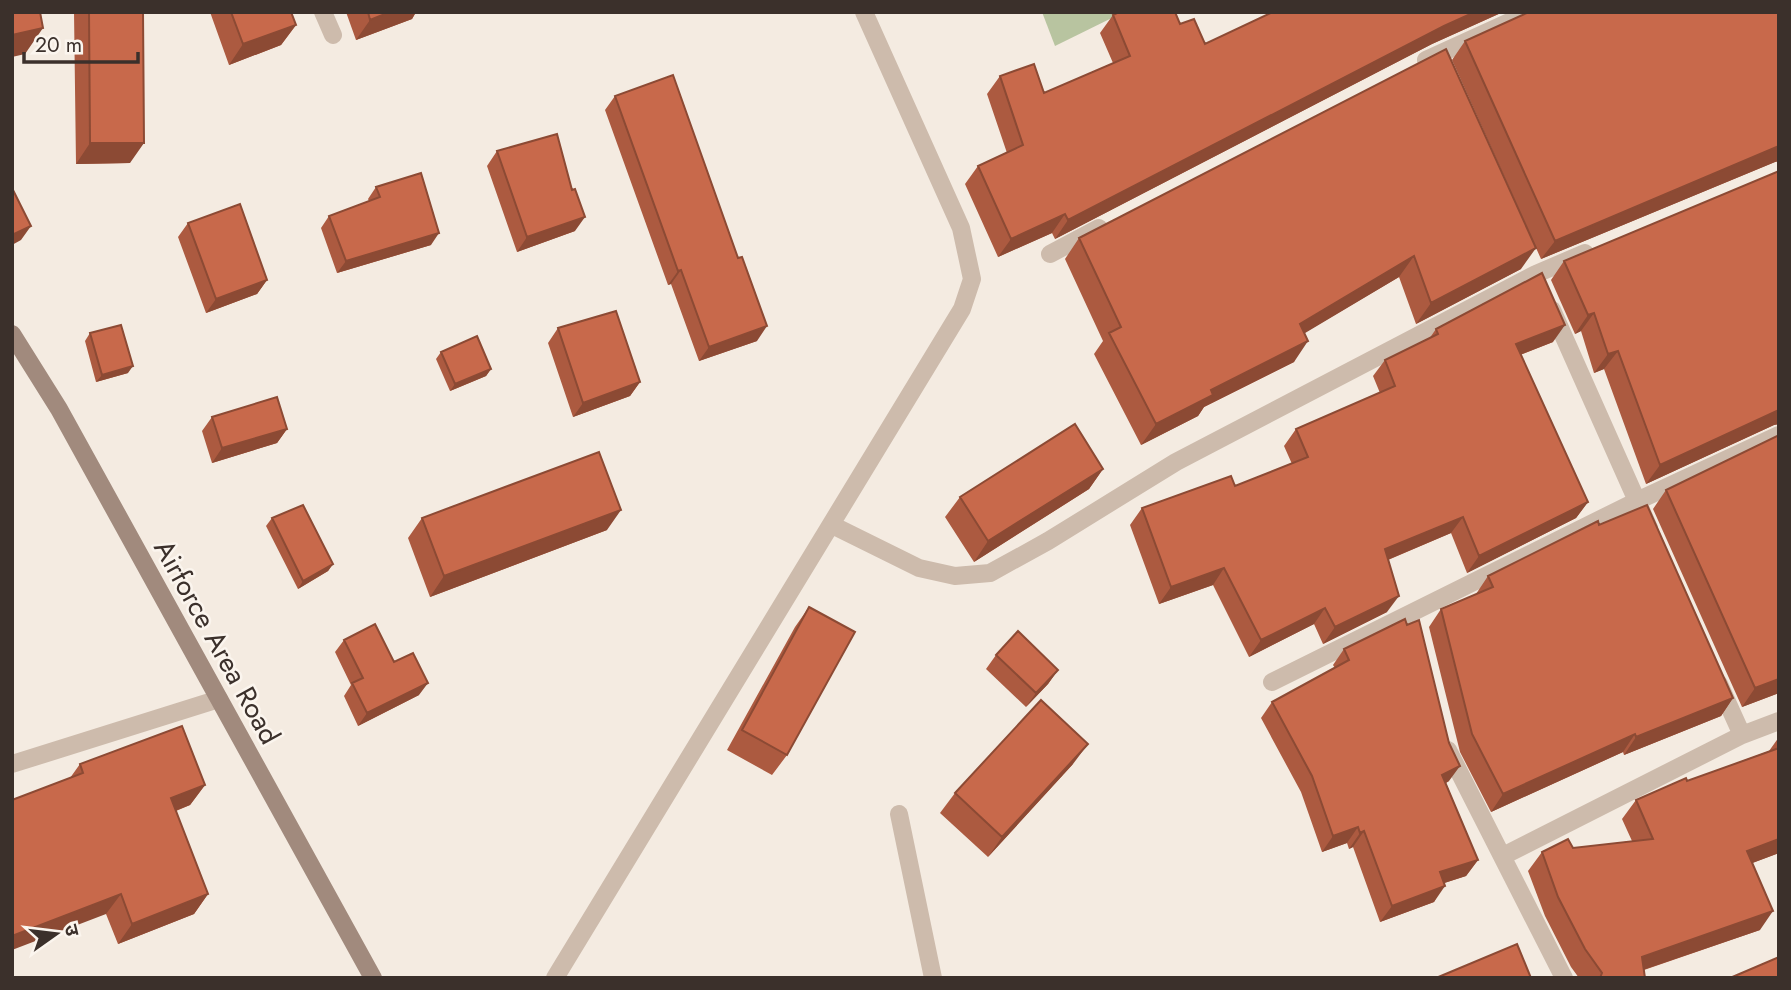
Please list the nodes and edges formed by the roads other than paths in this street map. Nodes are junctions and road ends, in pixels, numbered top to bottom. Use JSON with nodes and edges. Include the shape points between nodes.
{"nodes":[{"id":1,"x":323,"y":12,"type":"edge"},
{"id":2,"x":864,"y":12,"type":"edge"},
{"id":3,"x":1531,"y":12,"type":"edge"},
{"id":4,"x":333,"y":35,"type":"dead end"},
{"id":5,"x":1413,"y":67,"type":"edge"},
{"id":6,"x":1111,"y":222,"type":"edge"},
{"id":7,"x":1600,"y":247,"type":"edge"},
{"id":8,"x":1050,"y":254,"type":"dead end"},
{"id":9,"x":1539,"y":280,"type":"junction"},
{"id":10,"x":12,"y":334,"type":"edge"},
{"id":11,"x":1779,"y":435,"type":"edge"},
{"id":12,"x":1637,"y":501,"type":"junction"},
{"id":13,"x":832,"y":525,"type":"junction"},
{"id":14,"x":1659,"y":550,"type":"edge"},
{"id":15,"x":1709,"y":661,"type":"edge"},
{"id":16,"x":1272,"y":682,"type":"dead end"},
{"id":17,"x":219,"y":699,"type":"junction"},
{"id":18,"x":1779,"y":720,"type":"edge"},
{"id":19,"x":1443,"y":730,"type":"edge"},
{"id":20,"x":1742,"y":735,"type":"junction"},
{"id":21,"x":12,"y":764,"type":"edge"},
{"id":22,"x":899,"y":814,"type":"dead end"},
{"id":23,"x":1503,"y":856,"type":"junction"},
{"id":24,"x":373,"y":978,"type":"edge"},
{"id":25,"x":555,"y":978,"type":"edge"},
{"id":26,"x":933,"y":978,"type":"edge"},
{"id":27,"x":1564,"y":978,"type":"edge"}],
"edges":[{"from":1,"to":4,"type":"street"},
{"from":2,"to":13,"type":"street","via":[[961,228],[972,279],[962,309]]},
{"from":3,"to":5,"type":"street","via":[[1440,60]]},
{"from":6,"to":8,"type":"street"},
{"from":7,"to":9,"type":"street"},
{"from":9,"to":12,"type":"street"},
{"from":9,"to":13,"type":"street","via":[[1176,462],[990,573],[955,576],[919,568]]},
{"from":10,"to":17,"type":"street","name":"Airforce Area Road","via":[[59,409]]},
{"from":11,"to":12,"type":"street"},
{"from":12,"to":14,"type":"street"},
{"from":12,"to":16,"type":"street","via":[[1416,620]]},
{"from":13,"to":25,"type":"street"},
{"from":15,"to":20,"type":"street"},
{"from":17,"to":21,"type":"street"},
{"from":17,"to":24,"type":"street","name":"Airforce Area Road"},
{"from":18,"to":20,"type":"street"},
{"from":19,"to":23,"type":"street","via":[[1449,756]]},
{"from":20,"to":23,"type":"street"},
{"from":22,"to":26,"type":"street"},
{"from":23,"to":27,"type":"street"}]}
